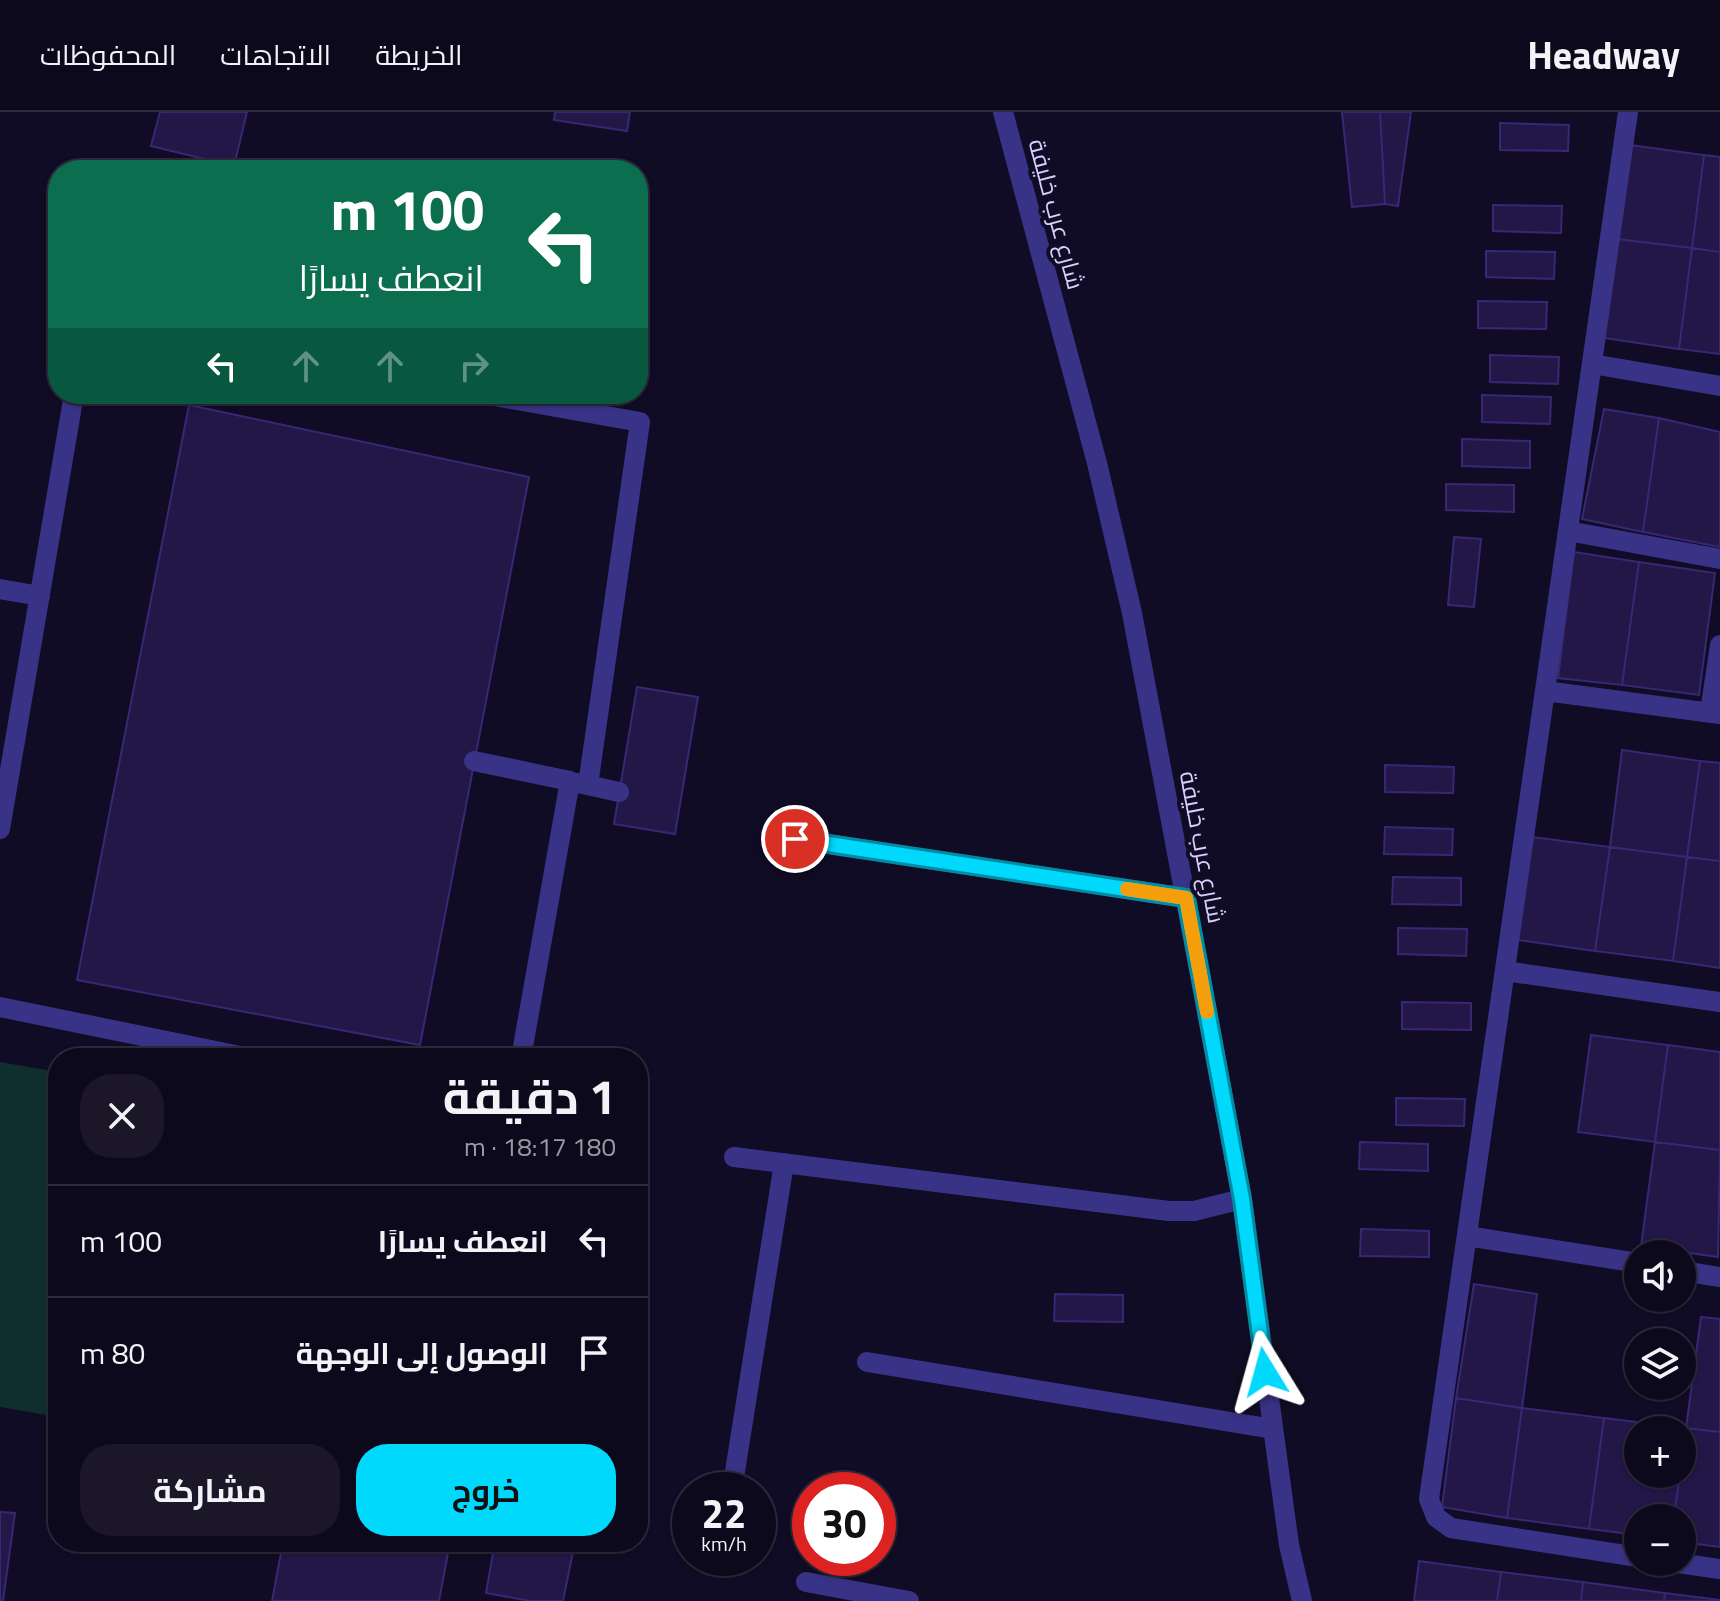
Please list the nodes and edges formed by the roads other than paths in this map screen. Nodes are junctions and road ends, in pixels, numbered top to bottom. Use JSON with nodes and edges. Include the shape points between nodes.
{"nodes":[{"id":1,"x":1003,"y":112,"type":"edge"},
{"id":2,"x":1628,"y":112,"type":"edge"},
{"id":3,"x":1592,"y":364,"type":"junction"},
{"id":4,"x":1720,"y":386,"type":"edge"},
{"id":5,"x":72,"y":404,"type":"edge"},
{"id":6,"x":539,"y":404,"type":"edge"},
{"id":7,"x":1568,"y":531,"type":"junction"},
{"id":8,"x":1720,"y":559,"type":"edge"},
{"id":9,"x":0,"y":589,"type":"edge"},
{"id":10,"x":40,"y":596,"type":"junction"},
{"id":11,"x":1720,"y":645,"type":"edge"},
{"id":12,"x":1545,"y":691,"type":"junction"},
{"id":13,"x":1715,"y":713,"type":"edge"},
{"id":14,"x":474,"y":761,"type":"dead end"},
{"id":15,"x":579,"y":783,"type":"junction"},
{"id":16,"x":619,"y":792,"type":"dead end"},
{"id":17,"x":0,"y":829,"type":"edge"},
{"id":18,"x":795,"y":839,"type":"dead end"},
{"id":19,"x":1186,"y":898,"type":"junction"},
{"id":20,"x":1505,"y":971,"type":"junction"},
{"id":21,"x":1720,"y":1002,"type":"edge"},
{"id":22,"x":0,"y":1007,"type":"edge"},
{"id":23,"x":201,"y":1048,"type":"edge"},
{"id":24,"x":523,"y":1048,"type":"edge"},
{"id":25,"x":734,"y":1157,"type":"dead end"},
{"id":26,"x":784,"y":1163,"type":"junction"},
{"id":27,"x":1242,"y":1199,"type":"junction"},
{"id":28,"x":1467,"y":1236,"type":"junction"},
{"id":29,"x":1624,"y":1261,"type":"edge"},
{"id":30,"x":1696,"y":1273,"type":"edge"},
{"id":31,"x":1720,"y":1277,"type":"edge"},
{"id":32,"x":867,"y":1362,"type":"dead end"},
{"id":33,"x":1273,"y":1429,"type":"junction"},
{"id":34,"x":735,"y":1472,"type":"edge"},
{"id":35,"x":1624,"y":1555,"type":"edge"},
{"id":36,"x":1696,"y":1566,"type":"edge"},
{"id":37,"x":1720,"y":1569,"type":"edge"},
{"id":38,"x":806,"y":1582,"type":"dead end"},
{"id":39,"x":909,"y":1601,"type":"edge"},
{"id":40,"x":1302,"y":1601,"type":"edge"}],
"edges":[{"from":1,"to":19,"type":"street","name":"شارع عرب خليفة","via":[[1116,537]]},
{"from":2,"to":3,"type":"street"},
{"from":3,"to":4,"type":"street"},
{"from":3,"to":7,"type":"street"},
{"from":5,"to":10,"type":"street"},
{"from":6,"to":15,"type":"street","via":[[640,422]]},
{"from":7,"to":8,"type":"street"},
{"from":7,"to":12,"type":"street"},
{"from":9,"to":10,"type":"street"},
{"from":10,"to":17,"type":"street"},
{"from":11,"to":13,"type":"street"},
{"from":12,"to":13,"type":"street"},
{"from":12,"to":20,"type":"street"},
{"from":14,"to":15,"type":"street"},
{"from":15,"to":16,"type":"street"},
{"from":15,"to":24,"type":"street"},
{"from":18,"to":19,"type":"street"},
{"from":19,"to":27,"type":"street","name":"شارع عرب خليفة"},
{"from":20,"to":21,"type":"street"},
{"from":20,"to":28,"type":"street"},
{"from":22,"to":23,"type":"street"},
{"from":25,"to":26,"type":"street"},
{"from":26,"to":27,"type":"street","via":[[1169,1211],[1194,1211]]},
{"from":26,"to":34,"type":"street"},
{"from":27,"to":33,"type":"street","name":"شارع عرب خليفة"},
{"from":28,"to":29,"type":"street"},
{"from":28,"to":35,"type":"street","via":[[1429,1489],[1431,1508],[1451,1528]]},
{"from":30,"to":31,"type":"street"},
{"from":32,"to":33,"type":"street"},
{"from":33,"to":40,"type":"street","name":"شارع عرب خليفة"},
{"from":36,"to":37,"type":"street"},
{"from":38,"to":39,"type":"street"}]}
